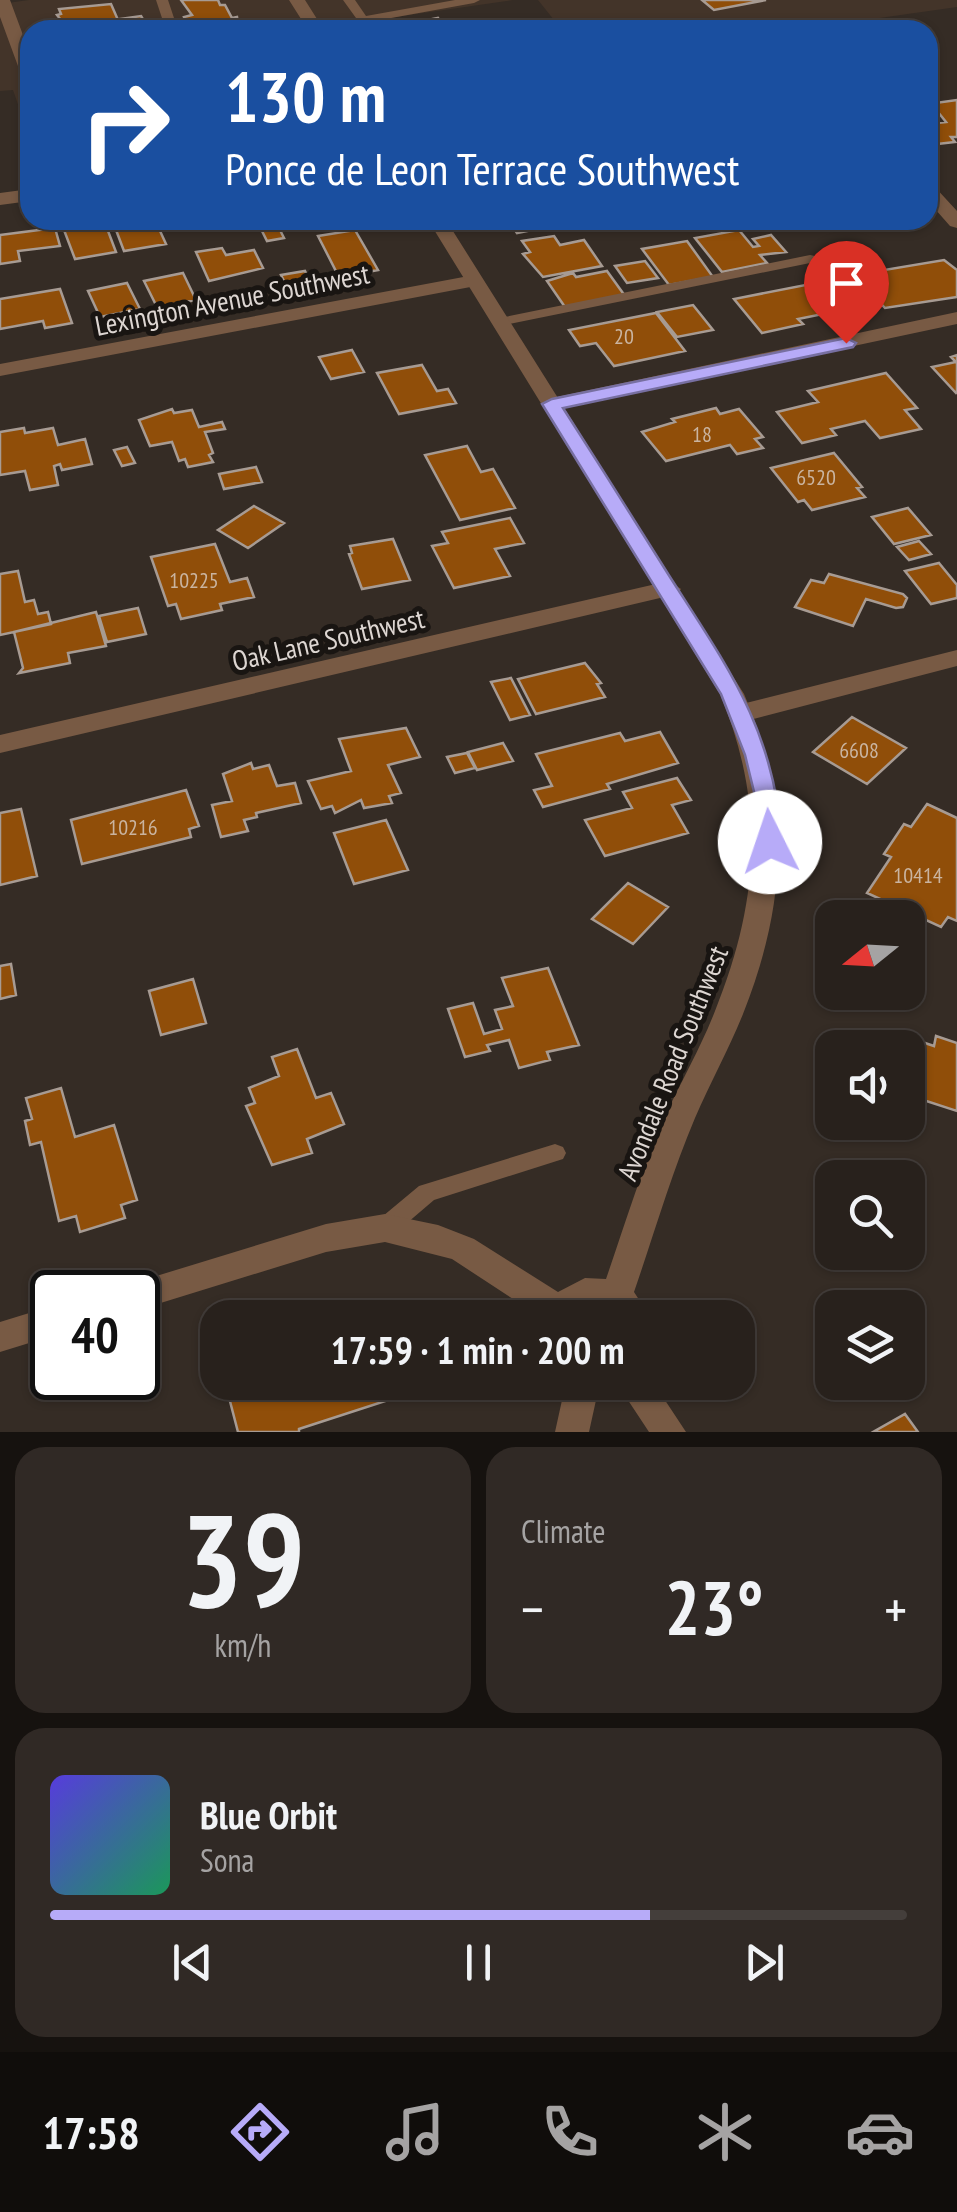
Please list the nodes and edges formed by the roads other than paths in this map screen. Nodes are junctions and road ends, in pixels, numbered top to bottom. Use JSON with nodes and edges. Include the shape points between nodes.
{"nodes":[{"id":1,"x":2,"y":0,"type":"edge"},
{"id":2,"x":349,"y":0,"type":"edge"},
{"id":3,"x":474,"y":0,"type":"edge"},
{"id":4,"x":363,"y":20,"type":"joint"},
{"id":5,"x":20,"y":50,"type":"edge"},
{"id":6,"x":938,"y":201,"type":"edge"},
{"id":7,"x":957,"y":222,"type":"edge"},
{"id":8,"x":442,"y":230,"type":"edge"},
{"id":9,"x":810,"y":258,"type":"dead end"},
{"id":10,"x":474,"y":281,"type":"junction"},
{"id":11,"x":957,"y":318,"type":"edge"},
{"id":12,"x":500,"y":322,"type":"junction"},
{"id":13,"x":0,"y":370,"type":"edge"},
{"id":14,"x":552,"y":404,"type":"junction"},
{"id":15,"x":669,"y":589,"type":"junction"},
{"id":16,"x":957,"y":658,"type":"edge"},
{"id":17,"x":742,"y":713,"type":"junction"},
{"id":18,"x":0,"y":744,"type":"edge"},
{"id":19,"x":555,"y":1153,"type":"dead end"},
{"id":20,"x":385,"y":1228,"type":"junction"},
{"id":21,"x":160,"y":1289,"type":"edge"},
{"id":22,"x":538,"y":1300,"type":"edge"},
{"id":23,"x":572,"y":1300,"type":"edge"},
{"id":24,"x":610,"y":1300,"type":"edge"},
{"id":25,"x":628,"y":1300,"type":"edge"},
{"id":26,"x":30,"y":1328,"type":"edge"},
{"id":27,"x":0,"y":1338,"type":"edge"},
{"id":28,"x":579,"y":1400,"type":"edge"},
{"id":29,"x":646,"y":1400,"type":"edge"},
{"id":30,"x":572,"y":1432,"type":"edge"},
{"id":31,"x":669,"y":1432,"type":"edge"}],
"edges":[{"from":1,"to":5,"type":"street"},
{"from":2,"to":4,"type":"lane"},
{"from":3,"to":4,"type":"lane"},
{"from":6,"to":7,"type":"street"},
{"from":8,"to":10,"type":"street","name":"Avondale Road Southwest"},
{"from":9,"to":12,"type":"lane"},
{"from":10,"to":12,"type":"street","name":"Avondale Road Southwest"},
{"from":10,"to":13,"type":"street","name":"Lexington Avenue Southwest"},
{"from":11,"to":14,"type":"street"},
{"from":12,"to":14,"type":"street","name":"Avondale Road Southwest"},
{"from":14,"to":15,"type":"street","name":"Avondale Road Southwest"},
{"from":15,"to":17,"type":"street","name":"Avondale Road Southwest"},
{"from":15,"to":18,"type":"street","name":"Oak Lane Southwest"},
{"from":16,"to":17,"type":"street"},
{"from":17,"to":25,"type":"street","name":"Avondale Road Southwest","via":[[766,796],[770,842],[759,913],[730,1011],[675,1128]]},
{"from":19,"to":20,"type":"lane","via":[[427,1194]]},
{"from":20,"to":21,"type":"street","via":[[326,1238]]},
{"from":20,"to":22,"type":"street","via":[[463,1249]]},
{"from":23,"to":24,"type":"street","via":[[588,1292]]},
{"from":26,"to":27,"type":"street"},
{"from":28,"to":30,"type":"street"},
{"from":29,"to":31,"type":"street"}]}
